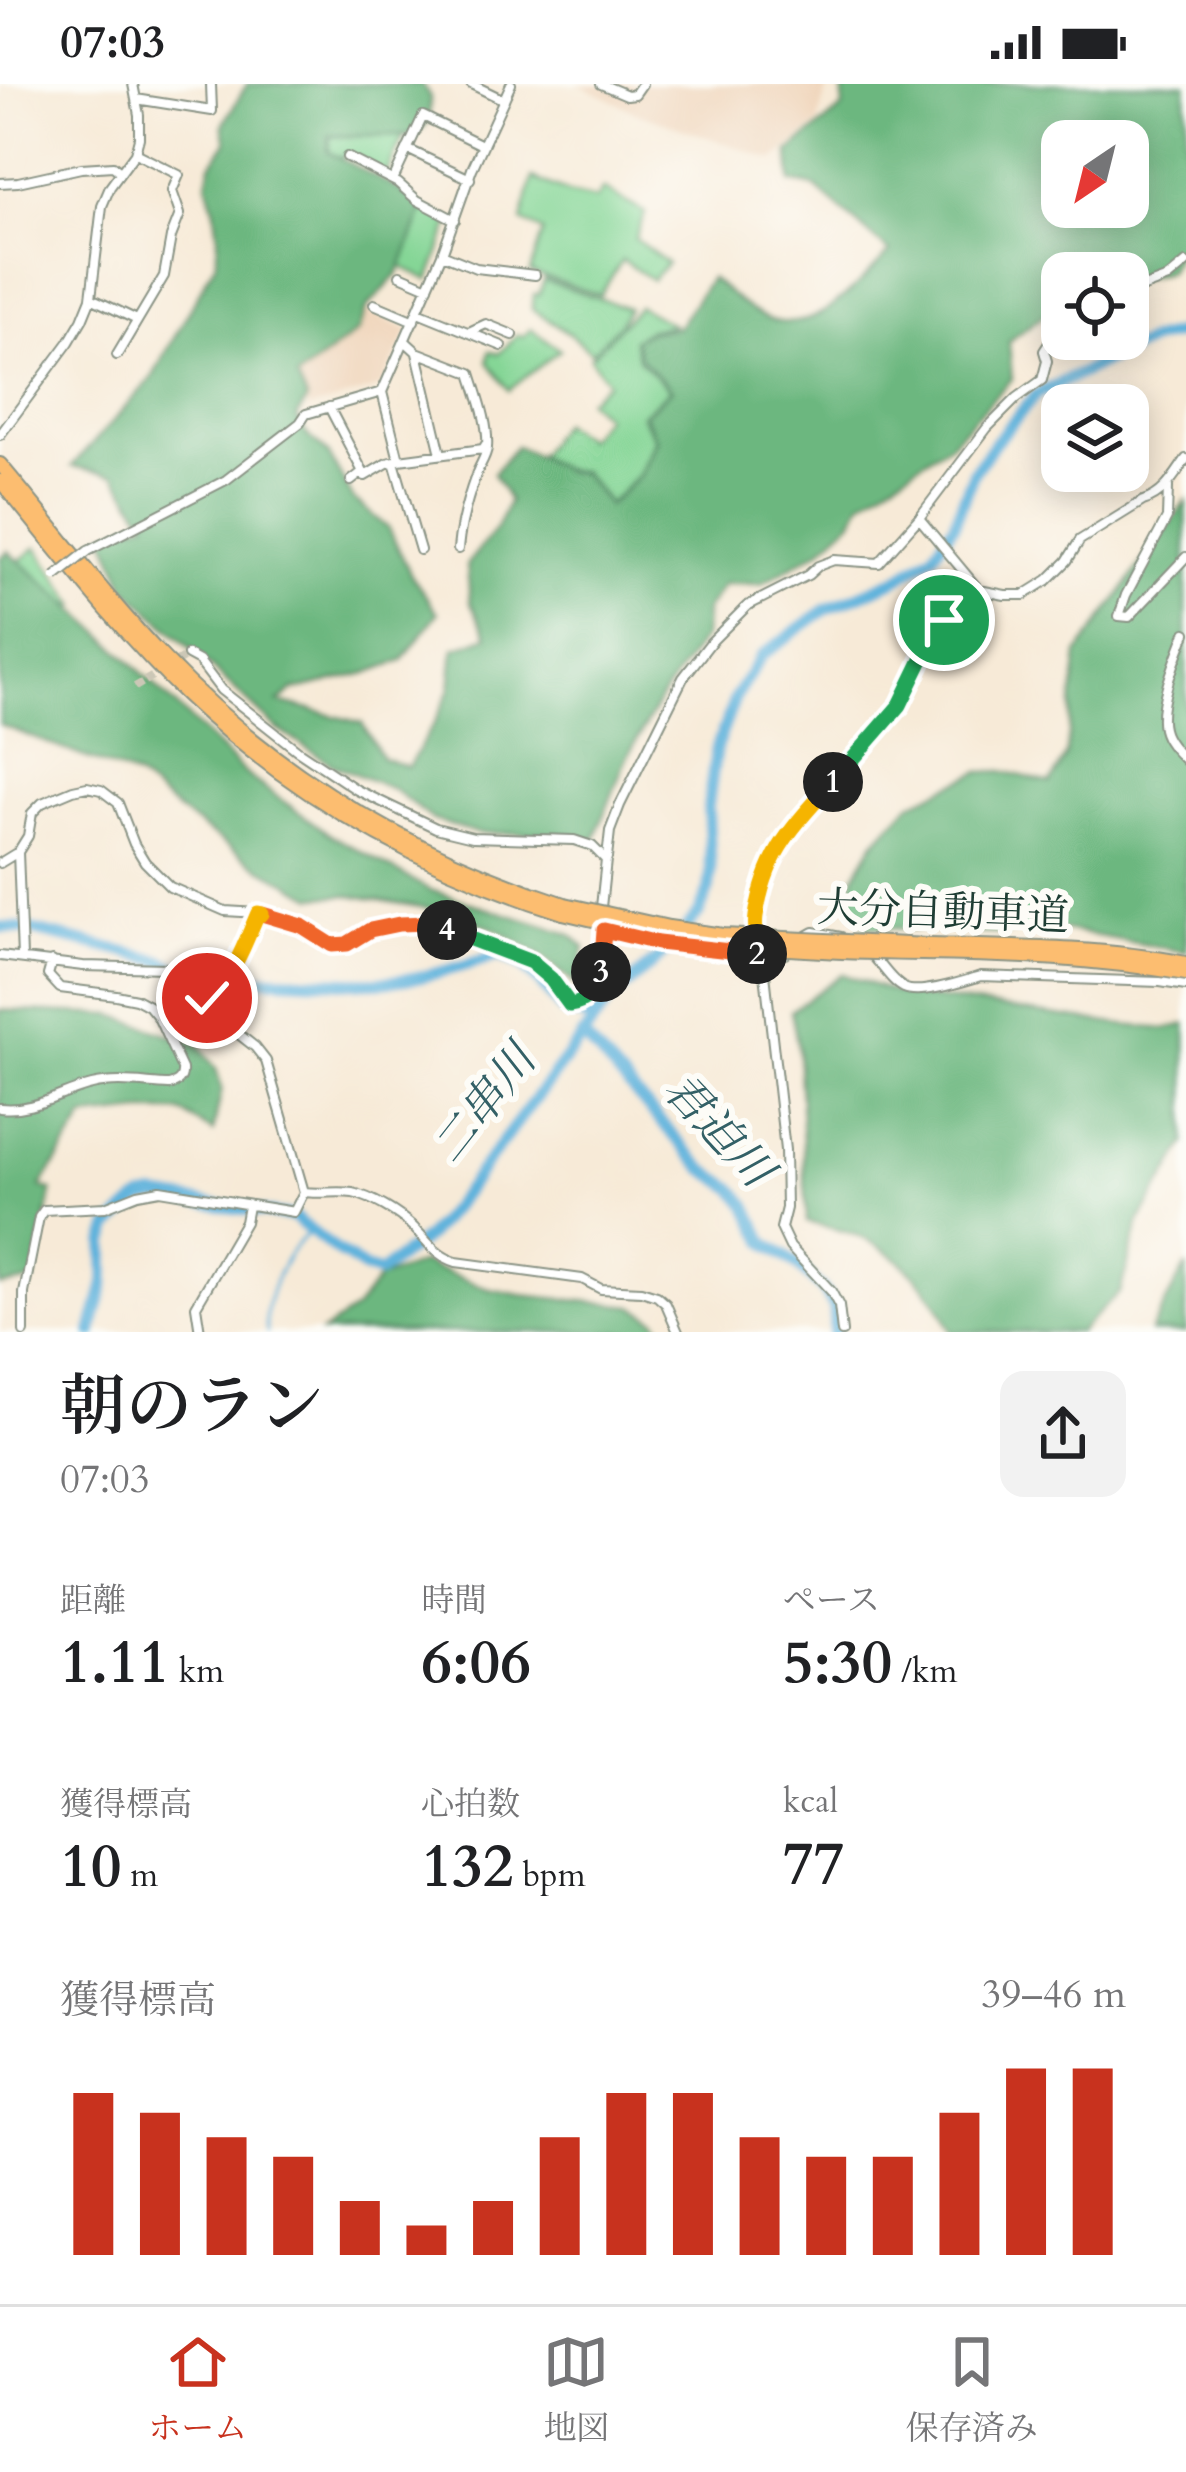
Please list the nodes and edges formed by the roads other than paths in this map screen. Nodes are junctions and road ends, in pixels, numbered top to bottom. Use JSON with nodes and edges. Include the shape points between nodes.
{"nodes":[{"id":1,"x":133,"y":84,"type":"edge"},
{"id":2,"x":211,"y":84,"type":"edge"},
{"id":3,"x":471,"y":84,"type":"edge"},
{"id":4,"x":511,"y":84,"type":"edge"},
{"id":5,"x":601,"y":84,"type":"edge"},
{"id":6,"x":642,"y":84,"type":"edge"},
{"id":7,"x":136,"y":99,"type":"junction"},
{"id":8,"x":504,"y":100,"type":"junction"},
{"id":9,"x":483,"y":145,"type":"junction"},
{"id":10,"x":407,"y":148,"type":"junction"},
{"id":11,"x":135,"y":152,"type":"junction"},
{"id":12,"x":346,"y":157,"type":"dead end"},
{"id":13,"x":120,"y":172,"type":"junction"},
{"id":14,"x":470,"y":179,"type":"junction"},
{"id":15,"x":393,"y":180,"type":"junction"},
{"id":16,"x":0,"y":183,"type":"edge"},
{"id":17,"x":454,"y":220,"type":"junction"},
{"id":18,"x":442,"y":254,"type":"junction"},
{"id":19,"x":1186,"y":263,"type":"edge"},
{"id":20,"x":400,"y":275,"type":"dead end"},
{"id":21,"x":535,"y":275,"type":"dead end"},
{"id":22,"x":1149,"y":285,"type":"edge"},
{"id":23,"x":428,"y":287,"type":"junction"},
{"id":24,"x":92,"y":298,"type":"junction"},
{"id":25,"x":374,"y":304,"type":"dead end"},
{"id":26,"x":416,"y":316,"type":"junction"},
{"id":27,"x":137,"y":320,"type":"junction"},
{"id":28,"x":468,"y":332,"type":"junction"},
{"id":29,"x":513,"y":335,"type":"dead end"},
{"id":30,"x":406,"y":342,"type":"junction"},
{"id":31,"x":502,"y":346,"type":"dead end"},
{"id":32,"x":417,"y":352,"type":"junction"},
{"id":33,"x":117,"y":355,"type":"dead end"},
{"id":34,"x":1046,"y":360,"type":"edge"},
{"id":35,"x":382,"y":392,"type":"junction"},
{"id":36,"x":329,"y":406,"type":"junction"},
{"id":37,"x":0,"y":435,"type":"edge"},
{"id":38,"x":486,"y":444,"type":"junction"},
{"id":39,"x":441,"y":454,"type":"junction"},
{"id":40,"x":1186,"y":459,"type":"edge"},
{"id":41,"x":396,"y":461,"type":"junction"},
{"id":42,"x":0,"y":464,"type":"edge"},
{"id":43,"x":365,"y":476,"type":"junction"},
{"id":44,"x":0,"y":481,"type":"edge"},
{"id":45,"x":351,"y":481,"type":"dead end"},
{"id":46,"x":1168,"y":485,"type":"junction"},
{"id":47,"x":919,"y":518,"type":"junction"},
{"id":48,"x":39,"y":520,"type":"junction"},
{"id":49,"x":421,"y":550,"type":"dead end"},
{"id":50,"x":458,"y":550,"type":"dead end"},
{"id":51,"x":1186,"y":557,"type":"edge"},
{"id":52,"x":52,"y":579,"type":"dead end"},
{"id":53,"x":980,"y":590,"type":"junction"},
{"id":54,"x":1186,"y":633,"type":"edge"},
{"id":55,"x":188,"y":655,"type":"dead end"},
{"id":56,"x":1186,"y":761,"type":"edge"},
{"id":57,"x":18,"y":852,"type":"junction"},
{"id":58,"x":606,"y":860,"type":"junction"},
{"id":59,"x":0,"y":862,"type":"edge"},
{"id":60,"x":258,"y":913,"type":"junction"},
{"id":61,"x":604,"y":930,"type":"junction"},
{"id":62,"x":925,"y":950,"type":"junction"},
{"id":63,"x":758,"y":954,"type":"junction"},
{"id":64,"x":0,"y":956,"type":"edge"},
{"id":65,"x":22,"y":957,"type":"junction"},
{"id":66,"x":52,"y":961,"type":"junction"},
{"id":67,"x":1186,"y":962,"type":"edge"},
{"id":68,"x":1186,"y":980,"type":"edge"},
{"id":69,"x":207,"y":998,"type":"junction"},
{"id":70,"x":0,"y":1108,"type":"edge"},
{"id":71,"x":304,"y":1192,"type":"junction"},
{"id":72,"x":248,"y":1206,"type":"junction"},
{"id":73,"x":24,"y":1332,"type":"edge"},
{"id":74,"x":200,"y":1332,"type":"edge"},
{"id":75,"x":678,"y":1332,"type":"edge"},
{"id":76,"x":842,"y":1332,"type":"edge"}],
"edges":[{"from":1,"to":7,"type":"street"},
{"from":2,"to":7,"type":"street","via":[[212,111]]},
{"from":3,"to":8,"type":"street"},
{"from":4,"to":8,"type":"street"},
{"from":5,"to":6,"type":"street","via":[[627,95]]},
{"from":7,"to":11,"type":"street"},
{"from":8,"to":9,"type":"street"},
{"from":9,"to":10,"type":"street","via":[[423,116]]},
{"from":9,"to":14,"type":"street"},
{"from":10,"to":14,"type":"street"},
{"from":10,"to":15,"type":"street"},
{"from":11,"to":13,"type":"street"},
{"from":11,"to":27,"type":"street","via":[[179,176],[172,191],[180,214],[164,276]]},
{"from":12,"to":15,"type":"street"},
{"from":13,"to":16,"type":"street","via":[[81,168]]},
{"from":13,"to":24,"type":"street","via":[[102,206]]},
{"from":14,"to":17,"type":"street"},
{"from":15,"to":17,"type":"street"},
{"from":17,"to":18,"type":"street"},
{"from":18,"to":21,"type":"street","via":[[476,268]]},
{"from":18,"to":23,"type":"street"},
{"from":19,"to":22,"type":"street"},
{"from":20,"to":23,"type":"street"},
{"from":23,"to":26,"type":"street"},
{"from":24,"to":27,"type":"street"},
{"from":24,"to":37,"type":"street"},
{"from":25,"to":26,"type":"street"},
{"from":26,"to":28,"type":"street"},
{"from":26,"to":30,"type":"street"},
{"from":27,"to":33,"type":"street"},
{"from":28,"to":29,"type":"street","via":[[486,324]]},
{"from":28,"to":31,"type":"street"},
{"from":30,"to":32,"type":"street"},
{"from":30,"to":35,"type":"street"},
{"from":32,"to":38,"type":"street","via":[[471,373]]},
{"from":32,"to":39,"type":"street"},
{"from":34,"to":47,"type":"street","via":[[1042,380],[987,428]]},
{"from":35,"to":36,"type":"street"},
{"from":35,"to":41,"type":"street"},
{"from":36,"to":43,"type":"street"},
{"from":36,"to":52,"type":"street","bridge":true,"via":[[306,414],[226,480],[88,551]]},
{"from":38,"to":39,"type":"street"},
{"from":38,"to":50,"type":"street"},
{"from":39,"to":41,"type":"street"},
{"from":40,"to":46,"type":"street"},
{"from":41,"to":43,"type":"street"},
{"from":41,"to":49,"type":"street"},
{"from":42,"to":48,"type":"highway","name":"大分自動車道"},
{"from":43,"to":45,"type":"street"},
{"from":44,"to":48,"type":"highway","name":"大分自動車道"},
{"from":46,"to":51,"type":"street","via":[[1167,518],[1119,616],[1130,617]]},
{"from":46,"to":53,"type":"street","via":[[1080,540],[1048,580],[1024,595]]},
{"from":47,"to":53,"type":"street"},
{"from":47,"to":58,"type":"street","via":[[879,563],[818,566],[747,606],[711,643],[683,678],[620,805]]},
{"from":48,"to":62,"type":"highway","name":"大分自動車道","bridge":true,"via":[[183,692],[284,777],[428,862],[667,937],[772,950]]},
{"from":53,"to":63,"type":"street","via":[[954,608],[900,705],[782,840],[754,921]]},
{"from":54,"to":56,"type":"street","via":[[1162,718],[1168,742]]},
{"from":55,"to":58,"type":"street","via":[[297,751],[418,820],[473,837],[574,840]]},
{"from":57,"to":59,"type":"street"},
{"from":57,"to":60,"type":"street","via":[[41,802],[101,790],[118,803],[145,862],[170,887],[224,910]]},
{"from":57,"to":65,"type":"street"},
{"from":58,"to":61,"type":"street"},
{"from":60,"to":61,"type":"street","via":[[332,945],[370,930],[428,923],[531,962],[575,1006],[600,975]]},
{"from":60,"to":69,"type":"street","via":[[233,971]]},
{"from":61,"to":63,"type":"street"},
{"from":62,"to":67,"type":"highway","name":"大分自動車道","via":[[1061,948]]},
{"from":62,"to":68,"type":"highway","name":"大分自動車道","via":[[1108,962]]},
{"from":63,"to":68,"type":"street","via":[[788,954],[808,934],[838,935],[914,991],[981,976]]},
{"from":63,"to":76,"type":"street","via":[[781,1101],[781,1228],[831,1291]]},
{"from":64,"to":65,"type":"street"},
{"from":65,"to":66,"type":"street"},
{"from":66,"to":69,"type":"street","via":[[166,968]]},
{"from":66,"to":70,"type":"street","via":[[47,975],[60,988],[136,999],[153,1010],[181,1078],[169,1085],[106,1082],[34,1106]]},
{"from":69,"to":71,"type":"street","via":[[266,1061]]},
{"from":71,"to":72,"type":"street","via":[[294,1212]]},
{"from":71,"to":75,"type":"street","via":[[352,1193],[391,1211],[456,1262],[657,1296]]},
{"from":72,"to":73,"type":"street","via":[[151,1190],[105,1208],[44,1210],[24,1293]]},
{"from":72,"to":74,"type":"street","via":[[196,1306]]}]}
